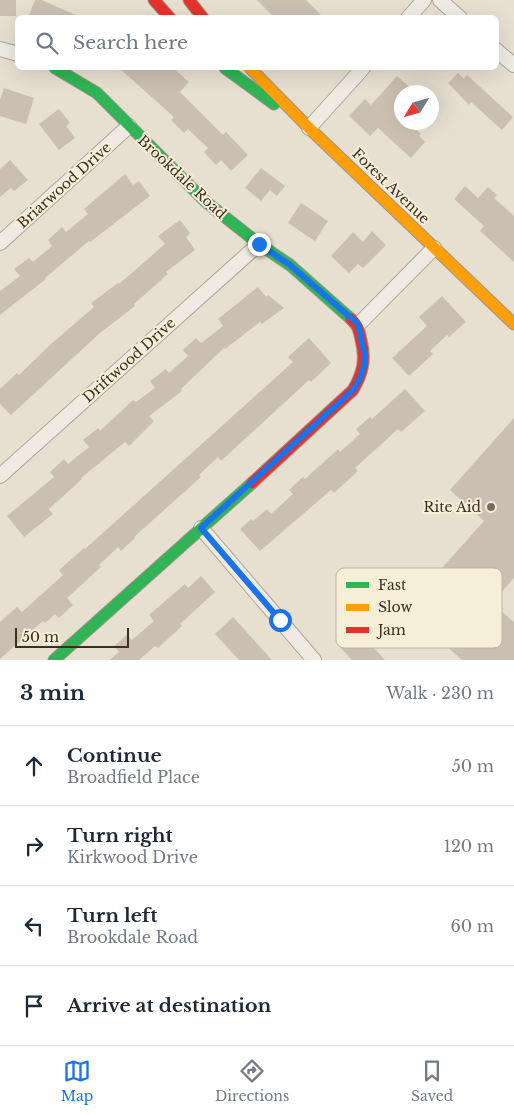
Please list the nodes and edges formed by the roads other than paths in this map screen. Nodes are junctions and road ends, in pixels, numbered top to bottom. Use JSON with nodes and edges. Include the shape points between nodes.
{"nodes":[{"id":1,"x":154,"y":0,"type":"edge"},
{"id":2,"x":189,"y":0,"type":"edge"},
{"id":3,"x":424,"y":0,"type":"edge"},
{"id":4,"x":440,"y":0,"type":"edge"},
{"id":5,"x":167,"y":15,"type":"edge"},
{"id":6,"x":201,"y":15,"type":"edge"},
{"id":7,"x":411,"y":15,"type":"edge"},
{"id":8,"x":457,"y":15,"type":"edge"},
{"id":9,"x":0,"y":49,"type":"edge"},
{"id":10,"x":499,"y":52,"type":"edge"},
{"id":11,"x":15,"y":53,"type":"edge"},
{"id":12,"x":514,"y":65,"type":"edge"},
{"id":13,"x":58,"y":70,"type":"edge"},
{"id":14,"x":228,"y":70,"type":"edge"},
{"id":15,"x":252,"y":70,"type":"edge"},
{"id":16,"x":361,"y":70,"type":"edge"},
{"id":17,"x":129,"y":126,"type":"junction"},
{"id":18,"x":309,"y":128,"type":"junction"},
{"id":19,"x":0,"y":243,"type":"edge"},
{"id":20,"x":259,"y":244,"type":"junction"},
{"id":21,"x":434,"y":248,"type":"junction"},
{"id":22,"x":512,"y":319,"type":"edge"},
{"id":23,"x":358,"y":324,"type":"junction"},
{"id":24,"x":0,"y":476,"type":"edge"},
{"id":25,"x":201,"y":528,"type":"junction"},
{"id":26,"x":54,"y":660,"type":"edge"},
{"id":27,"x":314,"y":660,"type":"edge"}],
"edges":[{"from":1,"to":5,"type":"street"},
{"from":2,"to":6,"type":"street"},
{"from":3,"to":7,"type":"street"},
{"from":4,"to":8,"type":"street"},
{"from":9,"to":11,"type":"street"},
{"from":10,"to":12,"type":"street"},
{"from":13,"to":17,"type":"street","name":"Brookdale Road","via":[[97,93]]},
{"from":14,"to":18,"type":"street"},
{"from":15,"to":18,"type":"street","name":"Forest Avenue"},
{"from":16,"to":18,"type":"street"},
{"from":17,"to":19,"type":"street","name":"Briarwood Drive"},
{"from":17,"to":20,"type":"street","name":"Brookdale Road","via":[[206,202]]},
{"from":18,"to":21,"type":"street","name":"Forest Avenue"},
{"from":20,"to":23,"type":"street","name":"Brookdale Road","via":[[290,265]]},
{"from":20,"to":24,"type":"street","name":"Driftwood Drive"},
{"from":21,"to":22,"type":"street","name":"Forest Avenue"},
{"from":21,"to":23,"type":"street"},
{"from":23,"to":25,"type":"street","via":[[364,365],[353,390]]},
{"from":25,"to":26,"type":"street"},
{"from":25,"to":27,"type":"street"}]}
